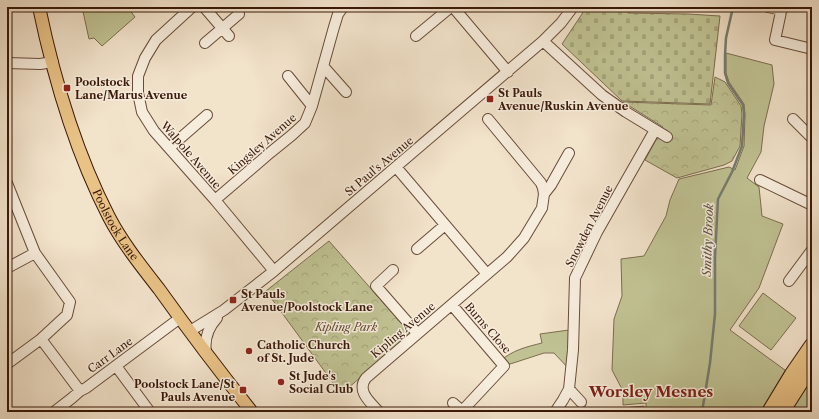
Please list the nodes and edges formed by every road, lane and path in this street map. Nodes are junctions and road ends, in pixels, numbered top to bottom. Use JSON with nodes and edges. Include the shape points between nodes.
{"nodes":[{"id":1,"x":39,"y":7,"type":"edge"},
{"id":2,"x":192,"y":7,"type":"edge"},
{"id":3,"x":204,"y":7,"type":"edge"},
{"id":4,"x":343,"y":7,"type":"edge"},
{"id":5,"x":452,"y":7,"type":"edge"},
{"id":6,"x":573,"y":7,"type":"edge"},
{"id":7,"x":768,"y":7,"type":"edge"},
{"id":8,"x":782,"y":8,"type":"edge"},
{"id":9,"x":239,"y":14,"type":"dead end"},
{"id":10,"x":226,"y":32,"type":"junction"},
{"id":11,"x":416,"y":36,"type":"dead end"},
{"id":12,"x":543,"y":41,"type":"junction"},
{"id":13,"x":205,"y":43,"type":"dead end"},
{"id":14,"x":812,"y":49,"type":"edge"},
{"id":15,"x":52,"y":62,"type":"junction"},
{"id":16,"x":7,"y":63,"type":"edge"},
{"id":17,"x":323,"y":66,"type":"junction"},
{"id":18,"x":508,"y":72,"type":"junction"},
{"id":19,"x":288,"y":76,"type":"dead end"},
{"id":20,"x":346,"y":92,"type":"dead end"},
{"id":21,"x":312,"y":106,"type":"junction"},
{"id":22,"x":207,"y":115,"type":"dead end"},
{"id":23,"x":488,"y":119,"type":"dead end"},
{"id":24,"x":793,"y":119,"type":"dead end"},
{"id":25,"x":655,"y":130,"type":"junction"},
{"id":26,"x":667,"y":137,"type":"dead end"},
{"id":27,"x":812,"y":138,"type":"edge"},
{"id":28,"x":169,"y":148,"type":"junction"},
{"id":29,"x":569,"y":153,"type":"dead end"},
{"id":30,"x":396,"y":167,"type":"junction"},
{"id":31,"x":760,"y":180,"type":"dead end"},
{"id":32,"x":7,"y":183,"type":"edge"},
{"id":33,"x":544,"y":194,"type":"junction"},
{"id":34,"x":215,"y":200,"type":"junction"},
{"id":35,"x":812,"y":205,"type":"edge"},
{"id":36,"x":444,"y":225,"type":"junction"},
{"id":37,"x":417,"y":249,"type":"dead end"},
{"id":38,"x":812,"y":250,"type":"edge"},
{"id":39,"x":35,"y":253,"type":"junction"},
{"id":40,"x":7,"y":268,"type":"edge"},
{"id":41,"x":393,"y":270,"type":"dead end"},
{"id":42,"x":274,"y":271,"type":"junction"},
{"id":43,"x":487,"y":274,"type":"junction"},
{"id":44,"x":789,"y":280,"type":"dead end"},
{"id":45,"x":452,"y":305,"type":"junction"},
{"id":46,"x":224,"y":310,"type":"junction"},
{"id":47,"x":180,"y":318,"type":"junction"},
{"id":48,"x":190,"y":331,"type":"junction"},
{"id":49,"x":417,"y":334,"type":"junction"},
{"id":50,"x":41,"y":339,"type":"junction"},
{"id":51,"x":812,"y":345,"type":"edge"},
{"id":52,"x":206,"y":352,"type":"junction"},
{"id":53,"x":7,"y":364,"type":"edge"},
{"id":54,"x":812,"y":365,"type":"edge"},
{"id":55,"x":116,"y":366,"type":"junction"},
{"id":56,"x":569,"y":389,"type":"junction"},
{"id":57,"x":80,"y":391,"type":"junction"},
{"id":58,"x":581,"y":402,"type":"dead end"},
{"id":59,"x":454,"y":403,"type":"dead end"},
{"id":60,"x":54,"y":412,"type":"edge"},
{"id":61,"x":150,"y":412,"type":"edge"},
{"id":62,"x":252,"y":412,"type":"edge"},
{"id":63,"x":379,"y":412,"type":"edge"},
{"id":64,"x":555,"y":412,"type":"edge"},
{"id":65,"x":769,"y":412,"type":"edge"},
{"id":66,"x":782,"y":412,"type":"edge"}],
"edges":[{"from":1,"to":15,"type":"main road","name":"Poolstock Lane"},
{"from":2,"to":28,"type":"street","name":"Walpole Avenue","via":[[156,40],[138,76],[142,112]]},
{"from":3,"to":10,"type":"street"},
{"from":4,"to":17,"type":"street","name":"Kingsley Avenue","via":[[338,14]]},
{"from":5,"to":11,"type":"street"},
{"from":5,"to":18,"type":"street"},
{"from":6,"to":12,"type":"street","name":"St Paul's Avenue"},
{"from":7,"to":8,"type":"street"},
{"from":8,"to":14,"type":"street","via":[[775,40]]},
{"from":9,"to":10,"type":"street"},
{"from":10,"to":13,"type":"street"},
{"from":12,"to":18,"type":"street","name":"St Paul's Avenue"},
{"from":12,"to":25,"type":"street","via":[[602,96]]},
{"from":15,"to":16,"type":"street"},
{"from":15,"to":47,"type":"main road","name":"Poolstock Lane","via":[[74,136],[109,218]]},
{"from":17,"to":20,"type":"street"},
{"from":17,"to":21,"type":"street","name":"Kingsley Avenue"},
{"from":18,"to":30,"type":"street","name":"St Paul's Avenue"},
{"from":19,"to":21,"type":"street"},
{"from":21,"to":34,"type":"street","name":"Kingsley Avenue","via":[[305,123]]},
{"from":22,"to":28,"type":"street"},
{"from":23,"to":33,"type":"street","via":[[541,183]]},
{"from":24,"to":27,"type":"street","via":[[800,133]]},
{"from":25,"to":26,"type":"street"},
{"from":25,"to":56,"type":"street","name":"Snowden Avenue","via":[[597,232],[575,278]]},
{"from":28,"to":34,"type":"street","name":"Walpole Avenue"},
{"from":29,"to":33,"type":"street","via":[[552,186]]},
{"from":30,"to":36,"type":"street"},
{"from":30,"to":42,"type":"street","name":"St Paul's Avenue"},
{"from":31,"to":35,"type":"street","via":[[768,189]]},
{"from":32,"to":39,"type":"street"},
{"from":33,"to":43,"type":"street","name":"Kipling Avenue","via":[[542,208],[524,238]]},
{"from":34,"to":42,"type":"street","name":"Walpole Avenue"},
{"from":36,"to":37,"type":"street"},
{"from":36,"to":43,"type":"street"},
{"from":38,"to":44,"type":"street","via":[[794,265]]},
{"from":39,"to":40,"type":"street"},
{"from":39,"to":50,"type":"street","via":[[70,302],[67,315]]},
{"from":41,"to":49,"type":"street","via":[[376,286]]},
{"from":42,"to":46,"type":"street","name":"St Paul's Avenue"},
{"from":43,"to":45,"type":"street","name":"Kipling Avenue"},
{"from":45,"to":49,"type":"street","name":"Kipling Avenue"},
{"from":45,"to":59,"type":"street","name":"Burns Close","via":[[504,366],[462,411]]},
{"from":46,"to":48,"type":"street","name":"St Paul's Avenue"},
{"from":46,"to":52,"type":"street","via":[[208,331]]},
{"from":47,"to":48,"type":"main road","name":"Poolstock Lane"},
{"from":47,"to":55,"type":"street","name":"Carr Lane"},
{"from":48,"to":52,"type":"main road","name":"Poolstock Lane"},
{"from":49,"to":63,"type":"street","name":"Kipling Avenue","via":[[364,381],[362,389]]},
{"from":50,"to":53,"type":"street"},
{"from":50,"to":57,"type":"street"},
{"from":51,"to":65,"type":"highway"},
{"from":52,"to":62,"type":"main road","name":"Poolstock Lane"},
{"from":54,"to":66,"type":"highway"},
{"from":55,"to":57,"type":"street","name":"Carr Lane"},
{"from":55,"to":61,"type":"street"},
{"from":56,"to":58,"type":"street"},
{"from":56,"to":64,"type":"street","name":"Snowden Avenue"},
{"from":57,"to":60,"type":"street","name":"Carr Lane"}]}
